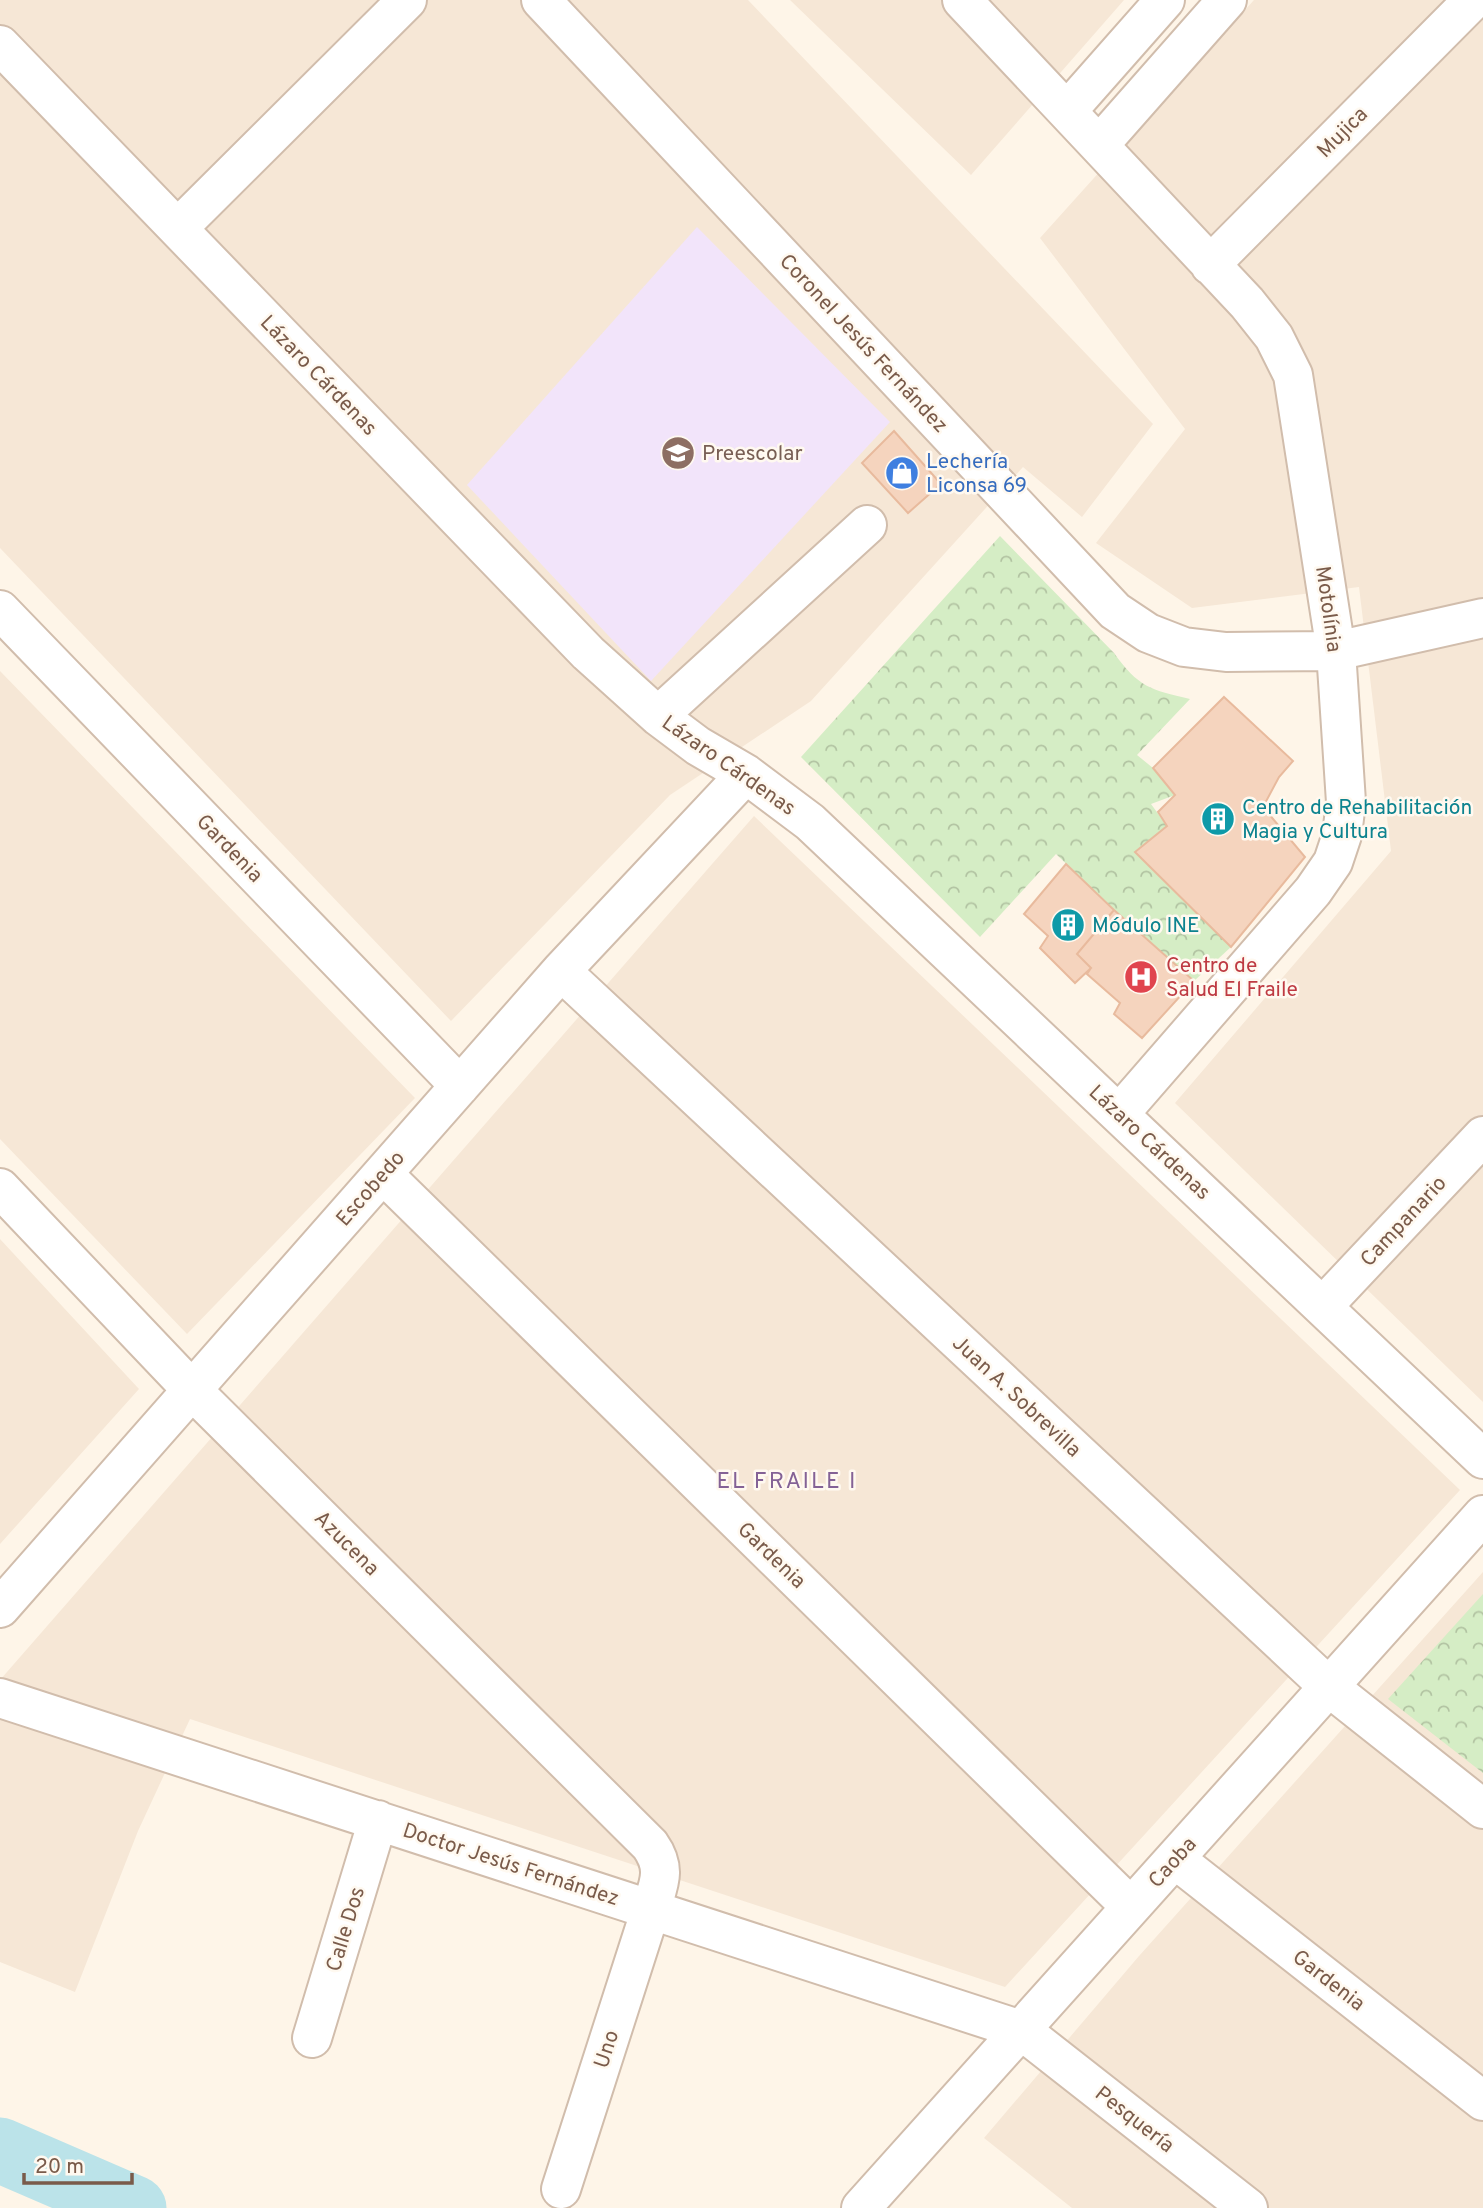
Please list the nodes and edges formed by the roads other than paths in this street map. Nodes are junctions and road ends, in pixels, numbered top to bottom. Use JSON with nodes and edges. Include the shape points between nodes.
{"nodes":[{"id":1,"x":407,"y":0,"type":"edge"},
{"id":2,"x":541,"y":0,"type":"edge"},
{"id":3,"x":962,"y":0,"type":"edge"},
{"id":4,"x":1165,"y":0,"type":"edge"},
{"id":5,"x":1227,"y":0,"type":"edge"},
{"id":6,"x":1474,"y":0,"type":"edge"},
{"id":7,"x":0,"y":45,"type":"edge"},
{"id":8,"x":1067,"y":111,"type":"junction"},
{"id":9,"x":1100,"y":144,"type":"junction"},
{"id":10,"x":178,"y":228,"type":"junction"},
{"id":11,"x":1210,"y":265,"type":"junction"},
{"id":12,"x":867,"y":525,"type":"dead end"},
{"id":13,"x":0,"y":610,"type":"edge"},
{"id":14,"x":1483,"y":618,"type":"edge"},
{"id":15,"x":1336,"y":651,"type":"junction"},
{"id":16,"x":658,"y":716,"type":"junction"},
{"id":17,"x":746,"y":774,"type":"junction"},
{"id":18,"x":561,"y":971,"type":"junction"},
{"id":19,"x":460,"y":1086,"type":"junction"},
{"id":20,"x":1120,"y":1113,"type":"junction"},
{"id":21,"x":1483,"y":1136,"type":"edge"},
{"id":22,"x":383,"y":1174,"type":"junction"},
{"id":23,"x":0,"y":1188,"type":"edge"},
{"id":24,"x":1323,"y":1306,"type":"junction"},
{"id":25,"x":193,"y":1391,"type":"junction"},
{"id":26,"x":1483,"y":1458,"type":"edge"},
{"id":27,"x":1483,"y":1515,"type":"edge"},
{"id":28,"x":0,"y":1608,"type":"edge"},
{"id":29,"x":1329,"y":1687,"type":"junction"},
{"id":30,"x":0,"y":1698,"type":"edge"},
{"id":31,"x":1483,"y":1809,"type":"edge"},
{"id":32,"x":378,"y":1821,"type":"junction"},
{"id":33,"x":1175,"y":1859,"type":"junction"},
{"id":34,"x":1131,"y":1907,"type":"junction"},
{"id":35,"x":651,"y":1909,"type":"junction"},
{"id":36,"x":1021,"y":2030,"type":"junction"},
{"id":37,"x":312,"y":2038,"type":"dead end"},
{"id":38,"x":1483,"y":2101,"type":"edge"},
{"id":39,"x":561,"y":2189,"type":"dead end"},
{"id":40,"x":861,"y":2208,"type":"edge"},
{"id":41,"x":1248,"y":2208,"type":"edge"}],
"edges":[{"from":1,"to":10,"type":"street"},
{"from":2,"to":15,"type":"street","name":"Coronel Jesús Fernández","via":[[1115,611],[1148,634],[1184,647],[1226,652]]},
{"from":3,"to":8,"type":"street","name":"Motolínia"},
{"from":4,"to":8,"type":"street"},
{"from":5,"to":9,"type":"street"},
{"from":6,"to":11,"type":"street","name":"Mujica"},
{"from":7,"to":10,"type":"street","name":"Lázaro Cárdenas"},
{"from":8,"to":9,"type":"street","name":"Motolínia"},
{"from":9,"to":11,"type":"street","name":"Motolínia"},
{"from":10,"to":16,"type":"street","name":"Lázaro Cárdenas","via":[[588,653]]},
{"from":11,"to":15,"type":"street","name":"Motolínia","via":[[1274,337],[1293,375]]},
{"from":12,"to":16,"type":"street"},
{"from":13,"to":19,"type":"street","name":"Gardenia"},
{"from":14,"to":15,"type":"street","name":"Coronel Jesús Fernández"},
{"from":15,"to":20,"type":"street","name":"Motolínia","via":[[1346,802],[1333,862],[1313,891]]},
{"from":16,"to":17,"type":"street","name":"Lázaro Cárdenas","via":[[698,747]]},
{"from":17,"to":18,"type":"street","name":"Escobedo"},
{"from":17,"to":20,"type":"street","name":"Lázaro Cárdenas","via":[[810,822]]},
{"from":18,"to":19,"type":"street","name":"Escobedo"},
{"from":18,"to":29,"type":"street","name":"Juan A. Sobrevilla"},
{"from":19,"to":22,"type":"street","name":"Escobedo"},
{"from":20,"to":24,"type":"street","name":"Lázaro Cárdenas"},
{"from":21,"to":24,"type":"street","name":"Campanario"},
{"from":22,"to":25,"type":"street","name":"Escobedo"},
{"from":22,"to":34,"type":"street","name":"Gardenia"},
{"from":23,"to":25,"type":"street","name":"Azucena"},
{"from":24,"to":26,"type":"street","name":"Lázaro Cárdenas"},
{"from":25,"to":28,"type":"street","name":"Escobedo"},
{"from":25,"to":35,"type":"street","name":"Azucena","via":[[650,1845],[661,1870]]},
{"from":27,"to":29,"type":"street","name":"Caoba"},
{"from":29,"to":31,"type":"street","name":"Juan A. Sobrevilla"},
{"from":29,"to":33,"type":"street","name":"Caoba"},
{"from":30,"to":32,"type":"street","name":"Doctor Jesús Fernández"},
{"from":32,"to":35,"type":"street","name":"Doctor Jesús Fernández"},
{"from":32,"to":37,"type":"street","name":"Calle Dos"},
{"from":33,"to":34,"type":"street","name":"Caoba"},
{"from":33,"to":38,"type":"street","name":"Gardenia"},
{"from":34,"to":36,"type":"street","name":"Caoba"},
{"from":35,"to":36,"type":"street","name":"Doctor Jesús Fernández"},
{"from":35,"to":39,"type":"street","name":"Uno"},
{"from":36,"to":40,"type":"street","name":"Caoba"},
{"from":36,"to":41,"type":"street","name":"Pesquería"}]}
